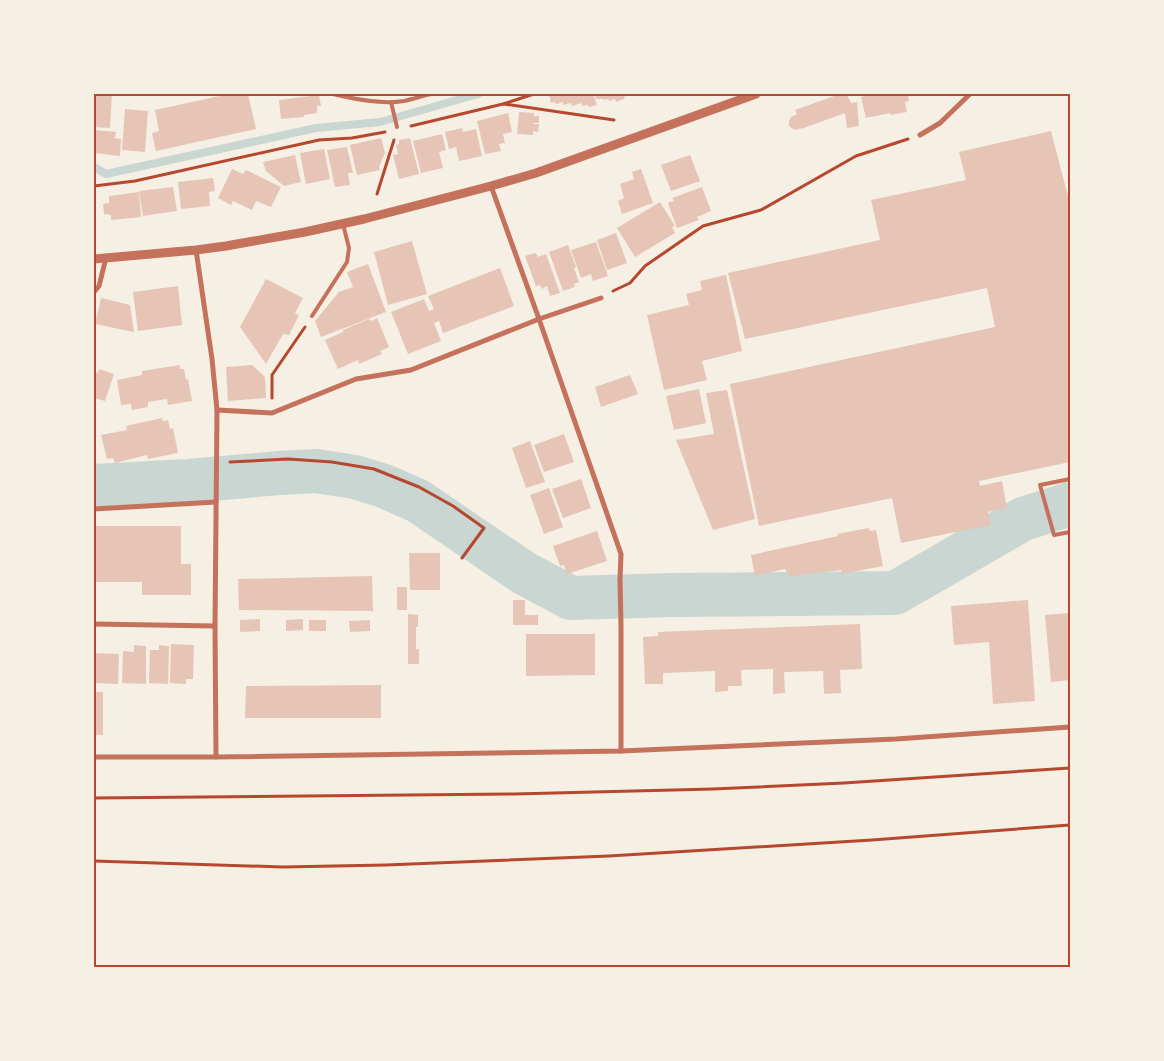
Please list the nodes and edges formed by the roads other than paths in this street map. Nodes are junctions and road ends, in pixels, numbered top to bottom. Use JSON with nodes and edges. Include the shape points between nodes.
{"nodes":[{"id":1,"x":333,"y":94,"type":"edge"},
{"id":2,"x":431,"y":94,"type":"edge"},
{"id":3,"x":756,"y":94,"type":"edge"},
{"id":4,"x":970,"y":94,"type":"edge"},
{"id":5,"x":391,"y":102,"type":"junction"},
{"id":6,"x":397,"y":128,"type":"road end"},
{"id":7,"x":920,"y":135,"type":"road end"},
{"id":8,"x":491,"y":186,"type":"junction"},
{"id":9,"x":343,"y":224,"type":"junction"},
{"id":10,"x":196,"y":250,"type":"junction"},
{"id":11,"x":106,"y":258,"type":"junction"},
{"id":12,"x":94,"y":259,"type":"edge"},
{"id":13,"x":94,"y":292,"type":"edge"},
{"id":14,"x":600,"y":298,"type":"road end"},
{"id":15,"x":312,"y":316,"type":"road end"},
{"id":16,"x":539,"y":319,"type":"junction"},
{"id":17,"x":217,"y":410,"type":"junction"},
{"id":18,"x":1070,"y":478,"type":"edge"},
{"id":19,"x":216,"y":502,"type":"junction"},
{"id":20,"x":94,"y":509,"type":"edge"},
{"id":21,"x":1070,"y":532,"type":"edge"},
{"id":22,"x":94,"y":624,"type":"edge"},
{"id":23,"x":215,"y":626,"type":"junction"},
{"id":24,"x":1070,"y":726,"type":"edge"},
{"id":25,"x":621,"y":751,"type":"junction"},
{"id":26,"x":94,"y":757,"type":"edge"},
{"id":27,"x":216,"y":757,"type":"junction"}],
"edges":[{"from":1,"to":5,"type":"lane"},
{"from":2,"to":5,"type":"lane"},
{"from":3,"to":8,"type":"street"},
{"from":4,"to":7,"type":"street","via":[[940,123]]},
{"from":5,"to":6,"type":"lane"},
{"from":8,"to":9,"type":"street"},
{"from":8,"to":16,"type":"street"},
{"from":9,"to":10,"type":"street"},
{"from":9,"to":15,"type":"lane","via":[[347,262]]},
{"from":10,"to":11,"type":"street"},
{"from":10,"to":17,"type":"street"},
{"from":11,"to":12,"type":"street"},
{"from":11,"to":13,"type":"street","via":[[99,286]]},
{"from":14,"to":16,"type":"street"},
{"from":16,"to":17,"type":"street","via":[[411,370],[356,379],[272,413]]},
{"from":16,"to":25,"type":"street","via":[[621,554]]},
{"from":17,"to":19,"type":"street"},
{"from":18,"to":21,"type":"lane","via":[[1040,485],[1054,536]]},
{"from":19,"to":20,"type":"street"},
{"from":19,"to":23,"type":"street"},
{"from":22,"to":23,"type":"street"},
{"from":23,"to":27,"type":"street"},
{"from":24,"to":25,"type":"street","via":[[896,739]]},
{"from":25,"to":27,"type":"street"},
{"from":26,"to":27,"type":"street"}]}
